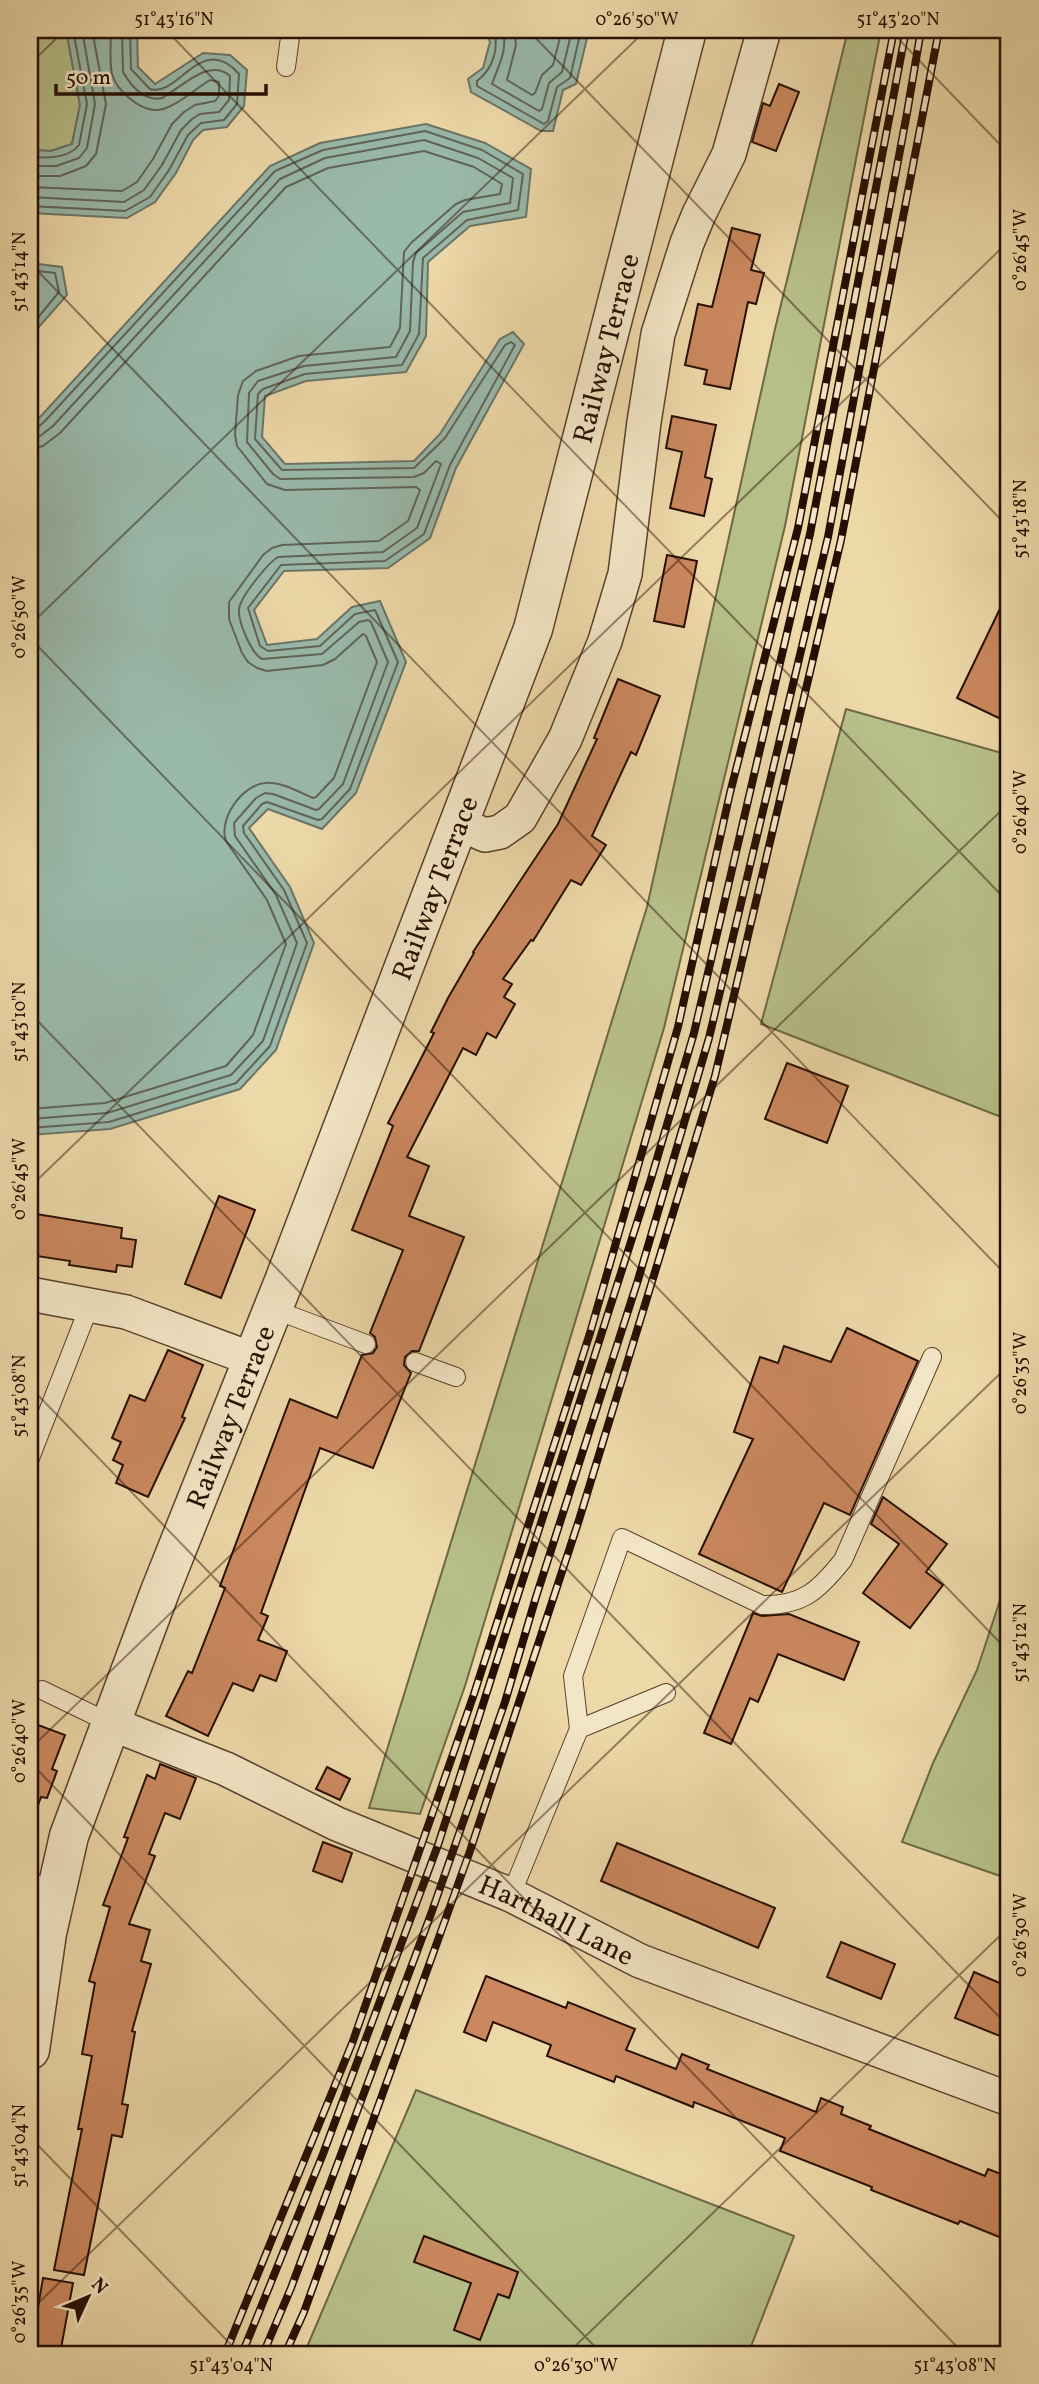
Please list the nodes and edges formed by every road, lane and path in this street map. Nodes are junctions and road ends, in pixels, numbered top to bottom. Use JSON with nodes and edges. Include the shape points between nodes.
{"nodes":[{"id":1,"x":291,"y":30,"type":"edge"},
{"id":2,"x":687,"y":30,"type":"edge"},
{"id":3,"x":764,"y":30,"type":"edge"},
{"id":4,"x":286,"y":67,"type":"dead end"},
{"id":5,"x":460,"y":824,"type":"junction"},
{"id":6,"x":30,"y":1294,"type":"edge"},
{"id":7,"x":89,"y":1307,"type":"junction"},
{"id":8,"x":273,"y":1309,"type":"junction"},
{"id":9,"x":366,"y":1344,"type":"dead end"},
{"id":10,"x":932,"y":1357,"type":"dead end"},
{"id":11,"x":252,"y":1359,"type":"junction"},
{"id":12,"x":415,"y":1362,"type":"dead end"},
{"id":13,"x":456,"y":1377,"type":"dead end"},
{"id":14,"x":30,"y":1458,"type":"edge"},
{"id":15,"x":41,"y":1690,"type":"dead end"},
{"id":16,"x":666,"y":1692,"type":"dead end"},
{"id":17,"x":112,"y":1724,"type":"junction"},
{"id":18,"x":579,"y":1729,"type":"junction"},
{"id":19,"x":43,"y":1886,"type":"edge"},
{"id":20,"x":511,"y":1895,"type":"junction"},
{"id":21,"x":30,"y":2050,"type":"edge"},
{"id":22,"x":1009,"y":2099,"type":"edge"}],
"edges":[{"from":1,"to":4,"type":"lane"},
{"from":2,"to":5,"type":"street","name":"Railway Terrace","via":[[533,629]]},
{"from":3,"to":5,"type":"street","via":[[729,154],[687,243],[658,334],[625,574],[605,641],[565,739],[520,818],[500,832],[485,835]]},
{"from":5,"to":8,"type":"street","name":"Railway Terrace"},
{"from":6,"to":7,"type":"street"},
{"from":7,"to":11,"type":"street","via":[[126,1312]]},
{"from":7,"to":14,"type":"lane"},
{"from":8,"to":9,"type":"lane"},
{"from":8,"to":11,"type":"street","name":"Railway Terrace"},
{"from":10,"to":18,"type":"lane","via":[[843,1560],[822,1586],[805,1597],[781,1606],[762,1605],[622,1538],[573,1676]]},
{"from":11,"to":17,"type":"street","name":"Railway Terrace"},
{"from":12,"to":13,"type":"lane"},
{"from":15,"to":17,"type":"lane"},
{"from":16,"to":18,"type":"lane"},
{"from":17,"to":19,"type":"street","name":"Railway Terrace","via":[[69,1836]]},
{"from":17,"to":20,"type":"street","name":"Harthall Lane","via":[[226,1769],[337,1824]]},
{"from":18,"to":20,"type":"lane"},
{"from":19,"to":21,"type":"street","name":"Railway Terrace","via":[[47,1933]]},
{"from":20,"to":22,"type":"street","name":"Harthall Lane","via":[[640,1962]]}]}
